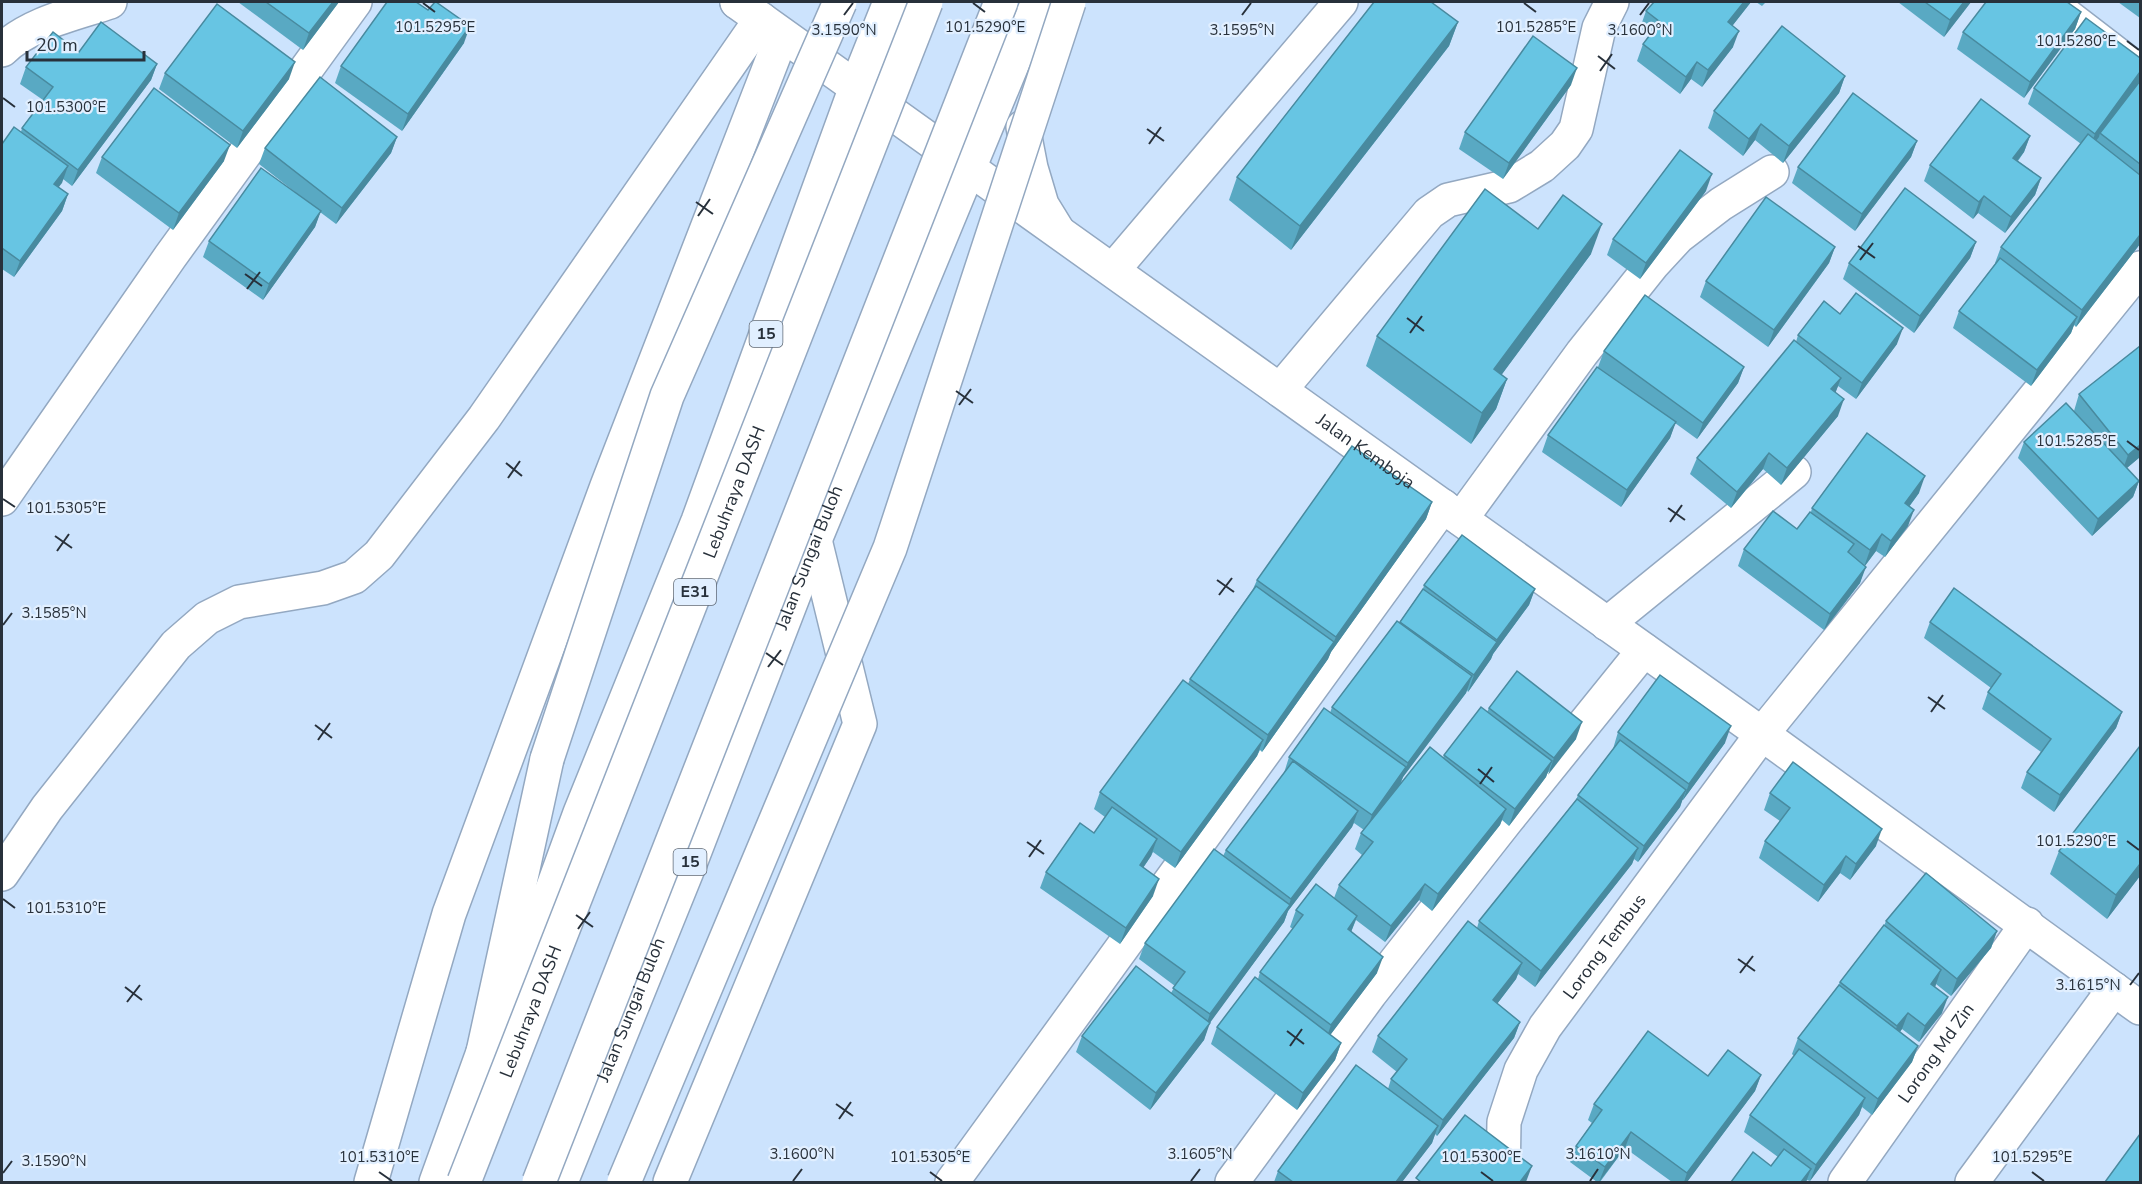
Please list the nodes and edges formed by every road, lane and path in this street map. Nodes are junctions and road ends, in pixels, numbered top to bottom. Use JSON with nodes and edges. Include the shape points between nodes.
{"nodes":[{"id":1,"x":111,"y":2,"type":"edge"},
{"id":2,"x":355,"y":2,"type":"edge"},
{"id":3,"x":840,"y":2,"type":"edge"},
{"id":4,"x":890,"y":2,"type":"edge"},
{"id":5,"x":926,"y":2,"type":"edge"},
{"id":6,"x":1001,"y":2,"type":"edge"},
{"id":7,"x":1038,"y":2,"type":"edge"},
{"id":8,"x":1069,"y":2,"type":"edge"},
{"id":9,"x":1341,"y":2,"type":"edge"},
{"id":10,"x":1612,"y":2,"type":"edge"},
{"id":11,"x":2049,"y":2,"type":"edge"},
{"id":12,"x":751,"y":12,"type":"edge"},
{"id":13,"x":1021,"y":47,"type":"junction"},
{"id":14,"x":2,"y":50,"type":"edge"},
{"id":15,"x":2140,"y":72,"type":"edge"},
{"id":16,"x":856,"y":87,"type":"junction"},
{"id":17,"x":970,"y":169,"type":"junction"},
{"id":18,"x":1772,"y":172,"type":"dead end"},
{"id":19,"x":1058,"y":231,"type":"junction"},
{"id":20,"x":1113,"y":270,"type":"junction"},
{"id":21,"x":2136,"y":282,"type":"edge"},
{"id":22,"x":1280,"y":390,"type":"junction"},
{"id":23,"x":1794,"y":472,"type":"edge"},
{"id":24,"x":2,"y":499,"type":"edge"},
{"id":25,"x":1452,"y":513,"type":"junction"},
{"id":26,"x":815,"y":540,"type":"junction"},
{"id":27,"x":1607,"y":624,"type":"junction"},
{"id":28,"x":1644,"y":650,"type":"junction"},
{"id":29,"x":1762,"y":734,"type":"junction"},
{"id":30,"x":2,"y":874,"type":"edge"},
{"id":31,"x":2027,"y":924,"type":"junction"},
{"id":32,"x":2114,"y":989,"type":"junction"},
{"id":33,"x":2140,"y":1008,"type":"edge"},
{"id":34,"x":483,"y":1052,"type":"junction"},
{"id":35,"x":370,"y":1182,"type":"edge"},
{"id":36,"x":436,"y":1182,"type":"edge"},
{"id":37,"x":464,"y":1182,"type":"edge"},
{"id":38,"x":539,"y":1182,"type":"edge"},
{"id":39,"x":561,"y":1182,"type":"edge"},
{"id":40,"x":624,"y":1182,"type":"edge"},
{"id":41,"x":670,"y":1182,"type":"edge"},
{"id":42,"x":952,"y":1182,"type":"edge"},
{"id":43,"x":1232,"y":1182,"type":"edge"},
{"id":44,"x":1503,"y":1182,"type":"edge"},
{"id":45,"x":1845,"y":1182,"type":"edge"},
{"id":46,"x":1972,"y":1182,"type":"edge"}],
"edges":[{"from":1,"to":14,"type":"main road","via":[[52,21],[13,39]]},
{"from":2,"to":24,"type":"main road","via":[[170,257]]},
{"from":3,"to":34,"type":"main road","bridge":true,"via":[[667,396],[548,759]]},
{"from":4,"to":16,"type":"main road","number":"15"},
{"from":5,"to":37,"type":"main road","name":"Lebuhraya DASH","number":"E31","bridge":true},
{"from":6,"to":38,"type":"main road","bridge":true},
{"from":7,"to":13,"type":"main road","name":"Jalan Sungai Buloh","number":"15"},
{"from":8,"to":40,"type":"main road","bridge":true,"via":[[890,548]]},
{"from":9,"to":20,"type":"main road"},
{"from":10,"to":22,"type":"main road","via":[[1599,28],[1576,129],[1565,145],[1542,166],[1509,186],[1448,200],[1429,213]]},
{"from":11,"to":15,"type":"main road"},
{"from":12,"to":16,"type":"main road","name":"Jalan Kemboja"},
{"from":12,"to":30,"type":"main road","via":[[484,418],[378,555],[354,577],[323,588],[239,602],[207,618],[176,645],[47,808]]},
{"from":12,"to":35,"type":"main road","via":[[607,486],[449,914]]},
{"from":13,"to":17,"type":"main road","name":"Jalan Sungai Buloh","number":"15"},
{"from":13,"to":19,"type":"main road","via":[[1019,108],[1029,158],[1042,205]]},
{"from":16,"to":17,"type":"main road","name":"Jalan Kemboja"},
{"from":16,"to":34,"type":"main road","number":"15","via":[[698,521]]},
{"from":17,"to":19,"type":"main road","name":"Jalan Kemboja"},
{"from":17,"to":26,"type":"main road","name":"Jalan Sungai Buloh","number":"15"},
{"from":18,"to":25,"type":"main road","via":[[1720,204],[1678,237]]},
{"from":19,"to":20,"type":"main road","name":"Jalan Kemboja"},
{"from":20,"to":22,"type":"main road","name":"Jalan Kemboja"},
{"from":21,"to":29,"type":"main road","name":"Lorong Tembus"},
{"from":22,"to":25,"type":"main road","name":"Jalan Kemboja"},
{"from":23,"to":27,"type":"main road"},
{"from":25,"to":27,"type":"main road","name":"Jalan Kemboja"},
{"from":25,"to":42,"type":"main road"},
{"from":26,"to":39,"type":"main road","name":"Jalan Sungai Buloh","number":"15"},
{"from":26,"to":41,"type":"main road","via":[[860,724]]},
{"from":27,"to":28,"type":"main road","name":"Jalan Kemboja"},
{"from":28,"to":29,"type":"main road","name":"Jalan Kemboja"},
{"from":28,"to":43,"type":"main road","via":[[1370,994]]},
{"from":29,"to":31,"type":"main road","name":"Jalan Kemboja"},
{"from":29,"to":44,"type":"main road","name":"Lorong Tembus","via":[[1545,1027],[1521,1070],[1504,1122]]},
{"from":31,"to":32,"type":"main road","name":"Jalan Kemboja"},
{"from":31,"to":45,"type":"main road","name":"Lorong Md Zin"},
{"from":32,"to":33,"type":"main road","name":"Jalan Kemboja"},
{"from":32,"to":46,"type":"main road"},
{"from":34,"to":36,"type":"main road","number":"15"}]}
